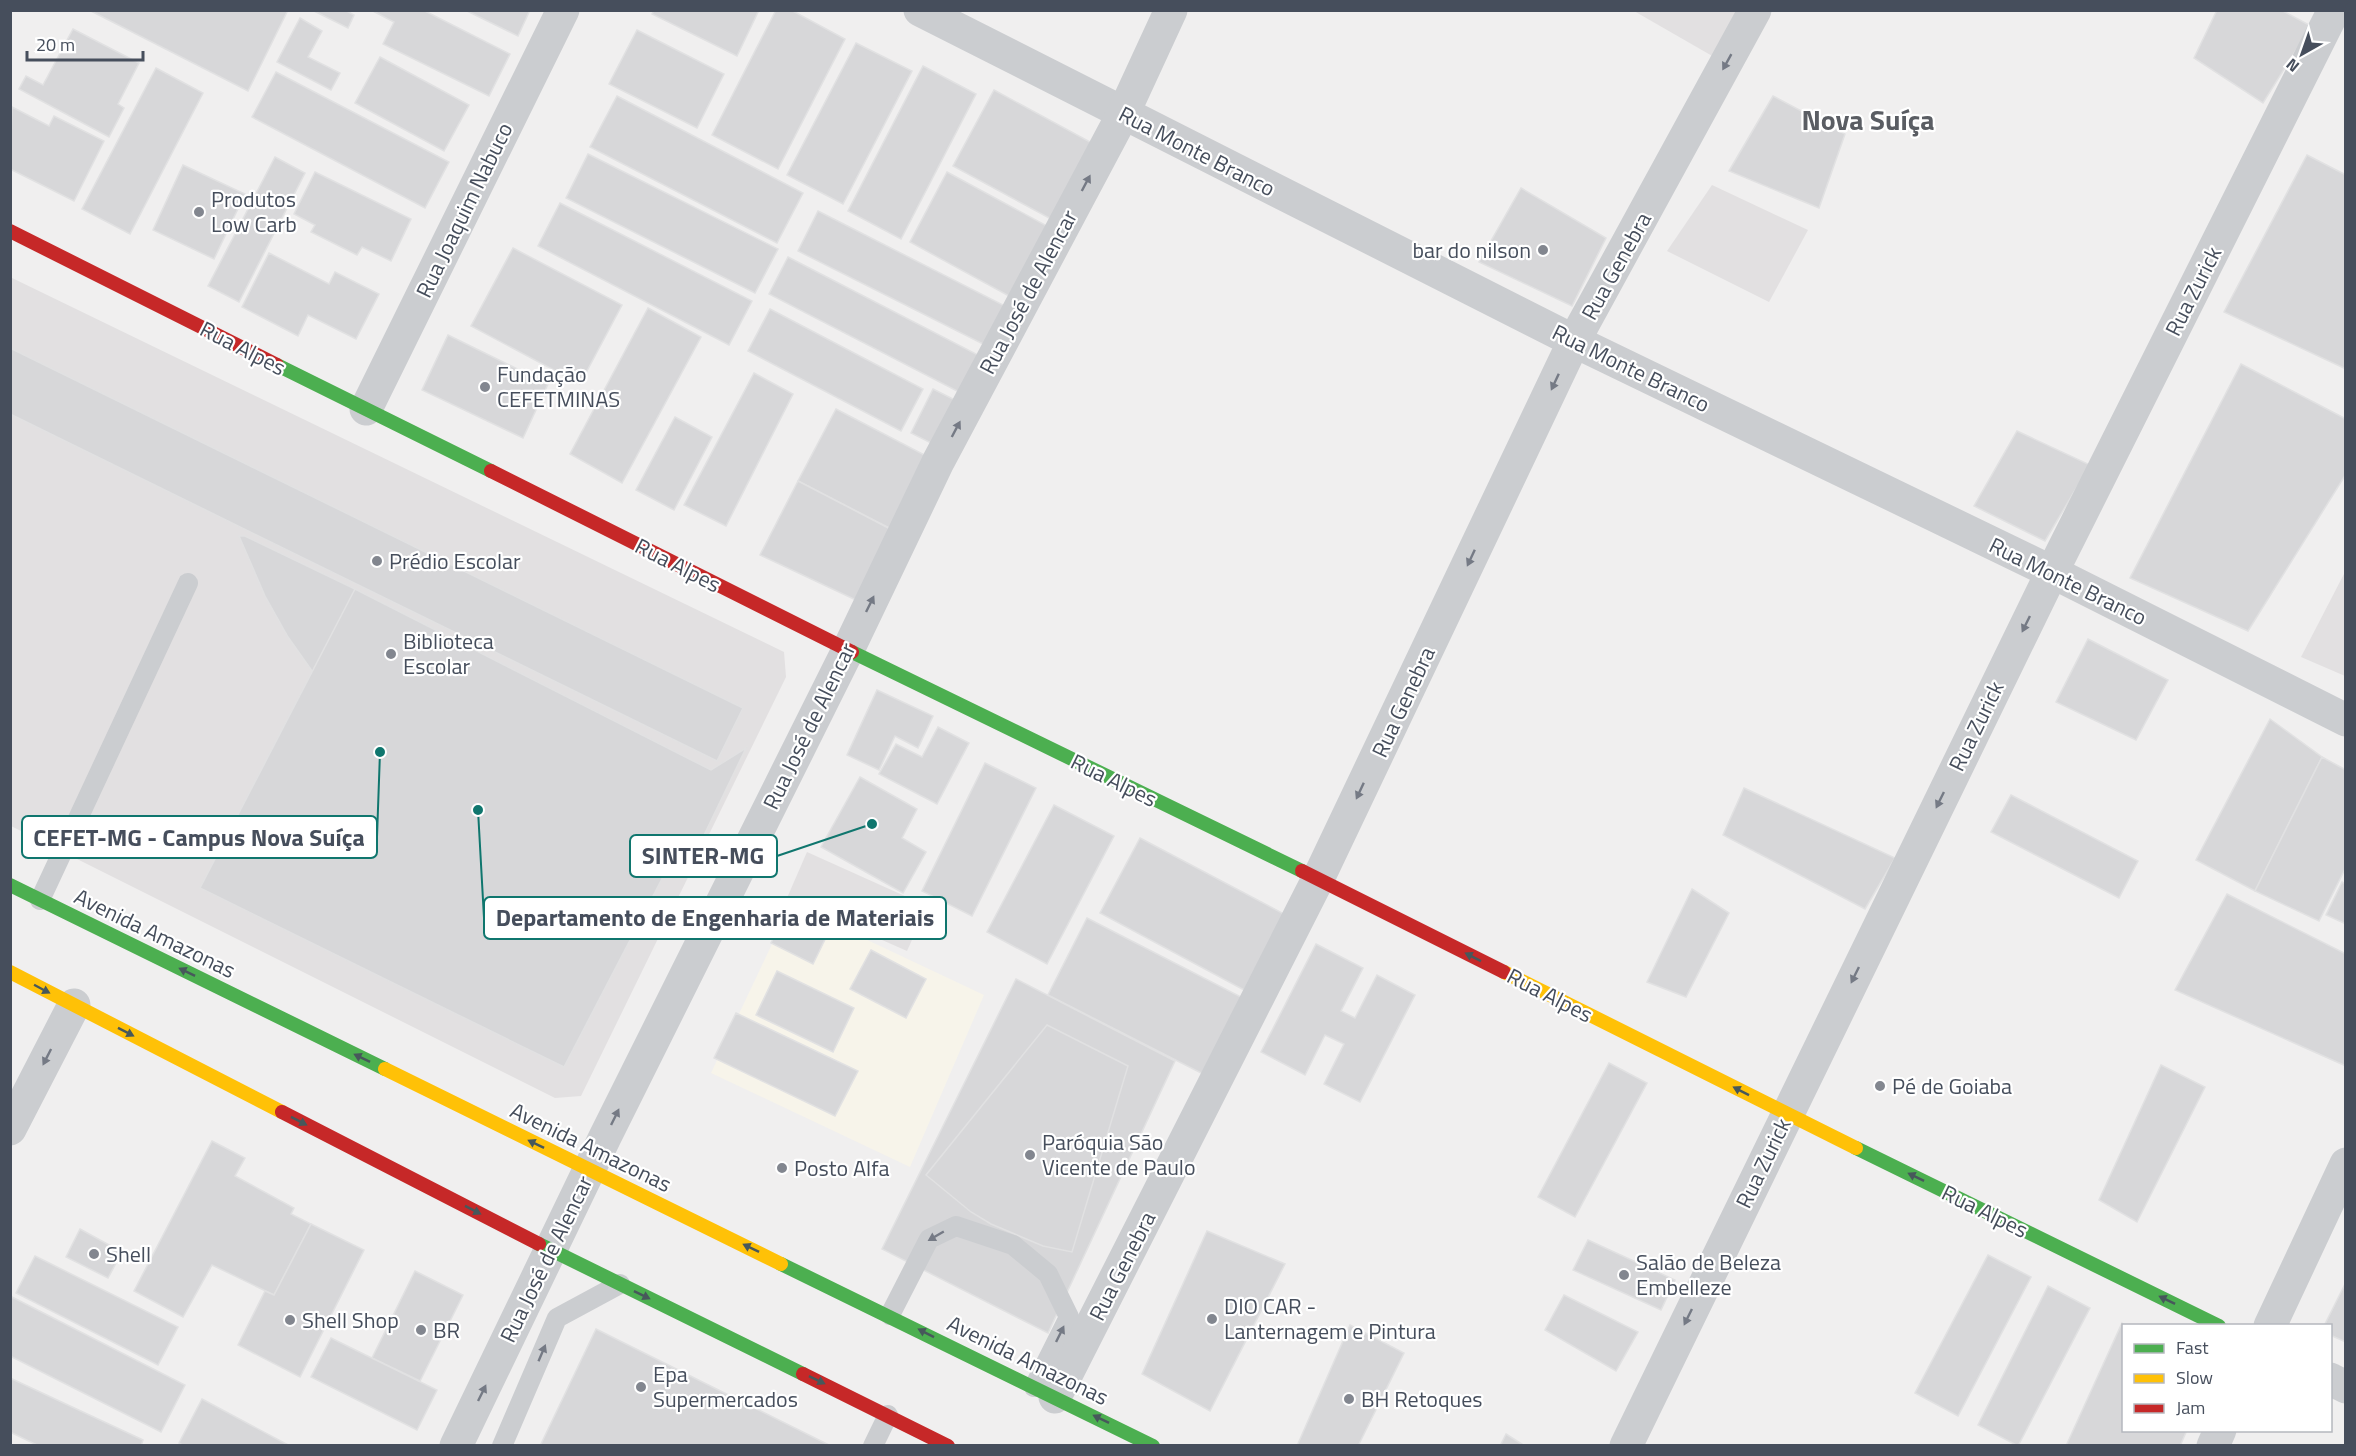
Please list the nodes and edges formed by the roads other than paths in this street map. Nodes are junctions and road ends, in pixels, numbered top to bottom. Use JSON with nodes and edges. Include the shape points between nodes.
{"nodes":[{"id":1,"x":563,"y":10,"type":"edge"},
{"id":2,"x":920,"y":10,"type":"edge"},
{"id":3,"x":1171,"y":10,"type":"edge"},
{"id":4,"x":1755,"y":10,"type":"edge"},
{"id":5,"x":2334,"y":10,"type":"edge"},
{"id":6,"x":1123,"y":114,"type":"junction"},
{"id":7,"x":10,"y":231,"type":"edge"},
{"id":8,"x":1574,"y":341,"type":"junction"},
{"id":9,"x":366,"y":409,"type":"junction"},
{"id":10,"x":2052,"y":572,"type":"junction"},
{"id":11,"x":188,"y":583,"type":"dead end"},
{"id":12,"x":848,"y":650,"type":"junction"},
{"id":13,"x":2346,"y":720,"type":"edge"},
{"id":14,"x":1318,"y":879,"type":"junction"},
{"id":15,"x":10,"y":885,"type":"edge"},
{"id":16,"x":40,"y":900,"type":"junction"},
{"id":17,"x":10,"y":972,"type":"edge"},
{"id":18,"x":74,"y":1005,"type":"junction"},
{"id":19,"x":1787,"y":1113,"type":"junction"},
{"id":20,"x":10,"y":1129,"type":"edge"},
{"id":21,"x":2346,"y":1164,"type":"edge"},
{"id":22,"x":589,"y":1170,"type":"junction"},
{"id":23,"x":551,"y":1250,"type":"junction"},
{"id":24,"x":620,"y":1284,"type":"junction"},
{"id":25,"x":890,"y":1315,"type":"junction"},
{"id":26,"x":2215,"y":1324,"type":"edge"},
{"id":27,"x":2271,"y":1324,"type":"edge"},
{"id":28,"x":2332,"y":1380,"type":"edge"},
{"id":29,"x":2346,"y":1387,"type":"edge"},
{"id":30,"x":1045,"y":1392,"type":"junction"},
{"id":31,"x":888,"y":1415,"type":"junction"},
{"id":32,"x":2219,"y":1432,"type":"edge"},
{"id":33,"x":456,"y":1446,"type":"edge"},
{"id":34,"x":502,"y":1446,"type":"edge"},
{"id":35,"x":873,"y":1446,"type":"edge"},
{"id":36,"x":948,"y":1446,"type":"edge"},
{"id":37,"x":1153,"y":1446,"type":"edge"},
{"id":38,"x":1626,"y":1446,"type":"edge"},
{"id":39,"x":2212,"y":1446,"type":"edge"}],
"edges":[{"from":1,"to":9,"type":"street","name":"Rua Joaquim Nabuco"},
{"from":2,"to":6,"type":"street","name":"Rua Monte Branco"},
{"from":3,"to":6,"type":"street","name":"Rua José de Alencar"},
{"from":4,"to":8,"type":"street","name":"Rua Genebra","one_way":true},
{"from":5,"to":10,"type":"street","name":"Rua Zurick"},
{"from":6,"to":8,"type":"street","name":"Rua Monte Branco"},
{"from":12,"to":6,"type":"street","name":"Rua José de Alencar","one_way":true,"via":[[938,462]]},
{"from":7,"to":9,"type":"street","name":"Rua Alpes"},
{"from":8,"to":10,"type":"street","name":"Rua Monte Branco"},
{"from":8,"to":14,"type":"street","name":"Rua Genebra","one_way":true},
{"from":9,"to":12,"type":"street","name":"Rua Alpes"},
{"from":10,"to":13,"type":"street","name":"Rua Monte Branco"},
{"from":10,"to":19,"type":"street","name":"Rua Zurick","one_way":true},
{"from":11,"to":16,"type":"lane"},
{"from":12,"to":14,"type":"street","name":"Rua Alpes"},
{"from":22,"to":12,"type":"street","name":"Rua José de Alencar","one_way":true},
{"from":19,"to":14,"type":"street","name":"Rua Alpes","one_way":true},
{"from":14,"to":30,"type":"street","name":"Rua Genebra"},
{"from":15,"to":16,"type":"street","name":"Avenida Amazonas"},
{"from":22,"to":16,"type":"street","name":"Avenida Amazonas","one_way":true},
{"from":17,"to":18,"type":"street","one_way":true},
{"from":18,"to":20,"type":"street","one_way":true},
{"from":18,"to":23,"type":"street","one_way":true},
{"from":26,"to":19,"type":"street","name":"Rua Alpes","one_way":true},
{"from":19,"to":38,"type":"street","name":"Rua Zurick","one_way":true},
{"from":21,"to":27,"type":"street"},
{"from":22,"to":23,"type":"street","name":"Rua José de Alencar"},
{"from":25,"to":22,"type":"street","name":"Avenida Amazonas","one_way":true},
{"from":23,"to":24,"type":"street"},
{"from":33,"to":23,"type":"street","name":"Rua José de Alencar","one_way":true},
{"from":24,"to":31,"type":"street","one_way":true},
{"from":34,"to":24,"type":"lane","one_way":true,"via":[[557,1318]]},
{"from":30,"to":25,"type":"street","name":"Avenida Amazonas","one_way":true},
{"from":30,"to":25,"type":"lane","one_way":true,"via":[[1069,1317],[1048,1274],[1013,1245],[956,1226],[929,1239]]},
{"from":28,"to":29,"type":"street"},
{"from":37,"to":30,"type":"street","name":"Avenida Amazonas","one_way":true},
{"from":31,"to":35,"type":"lane"},
{"from":31,"to":36,"type":"street"},
{"from":32,"to":39,"type":"street"}]}
